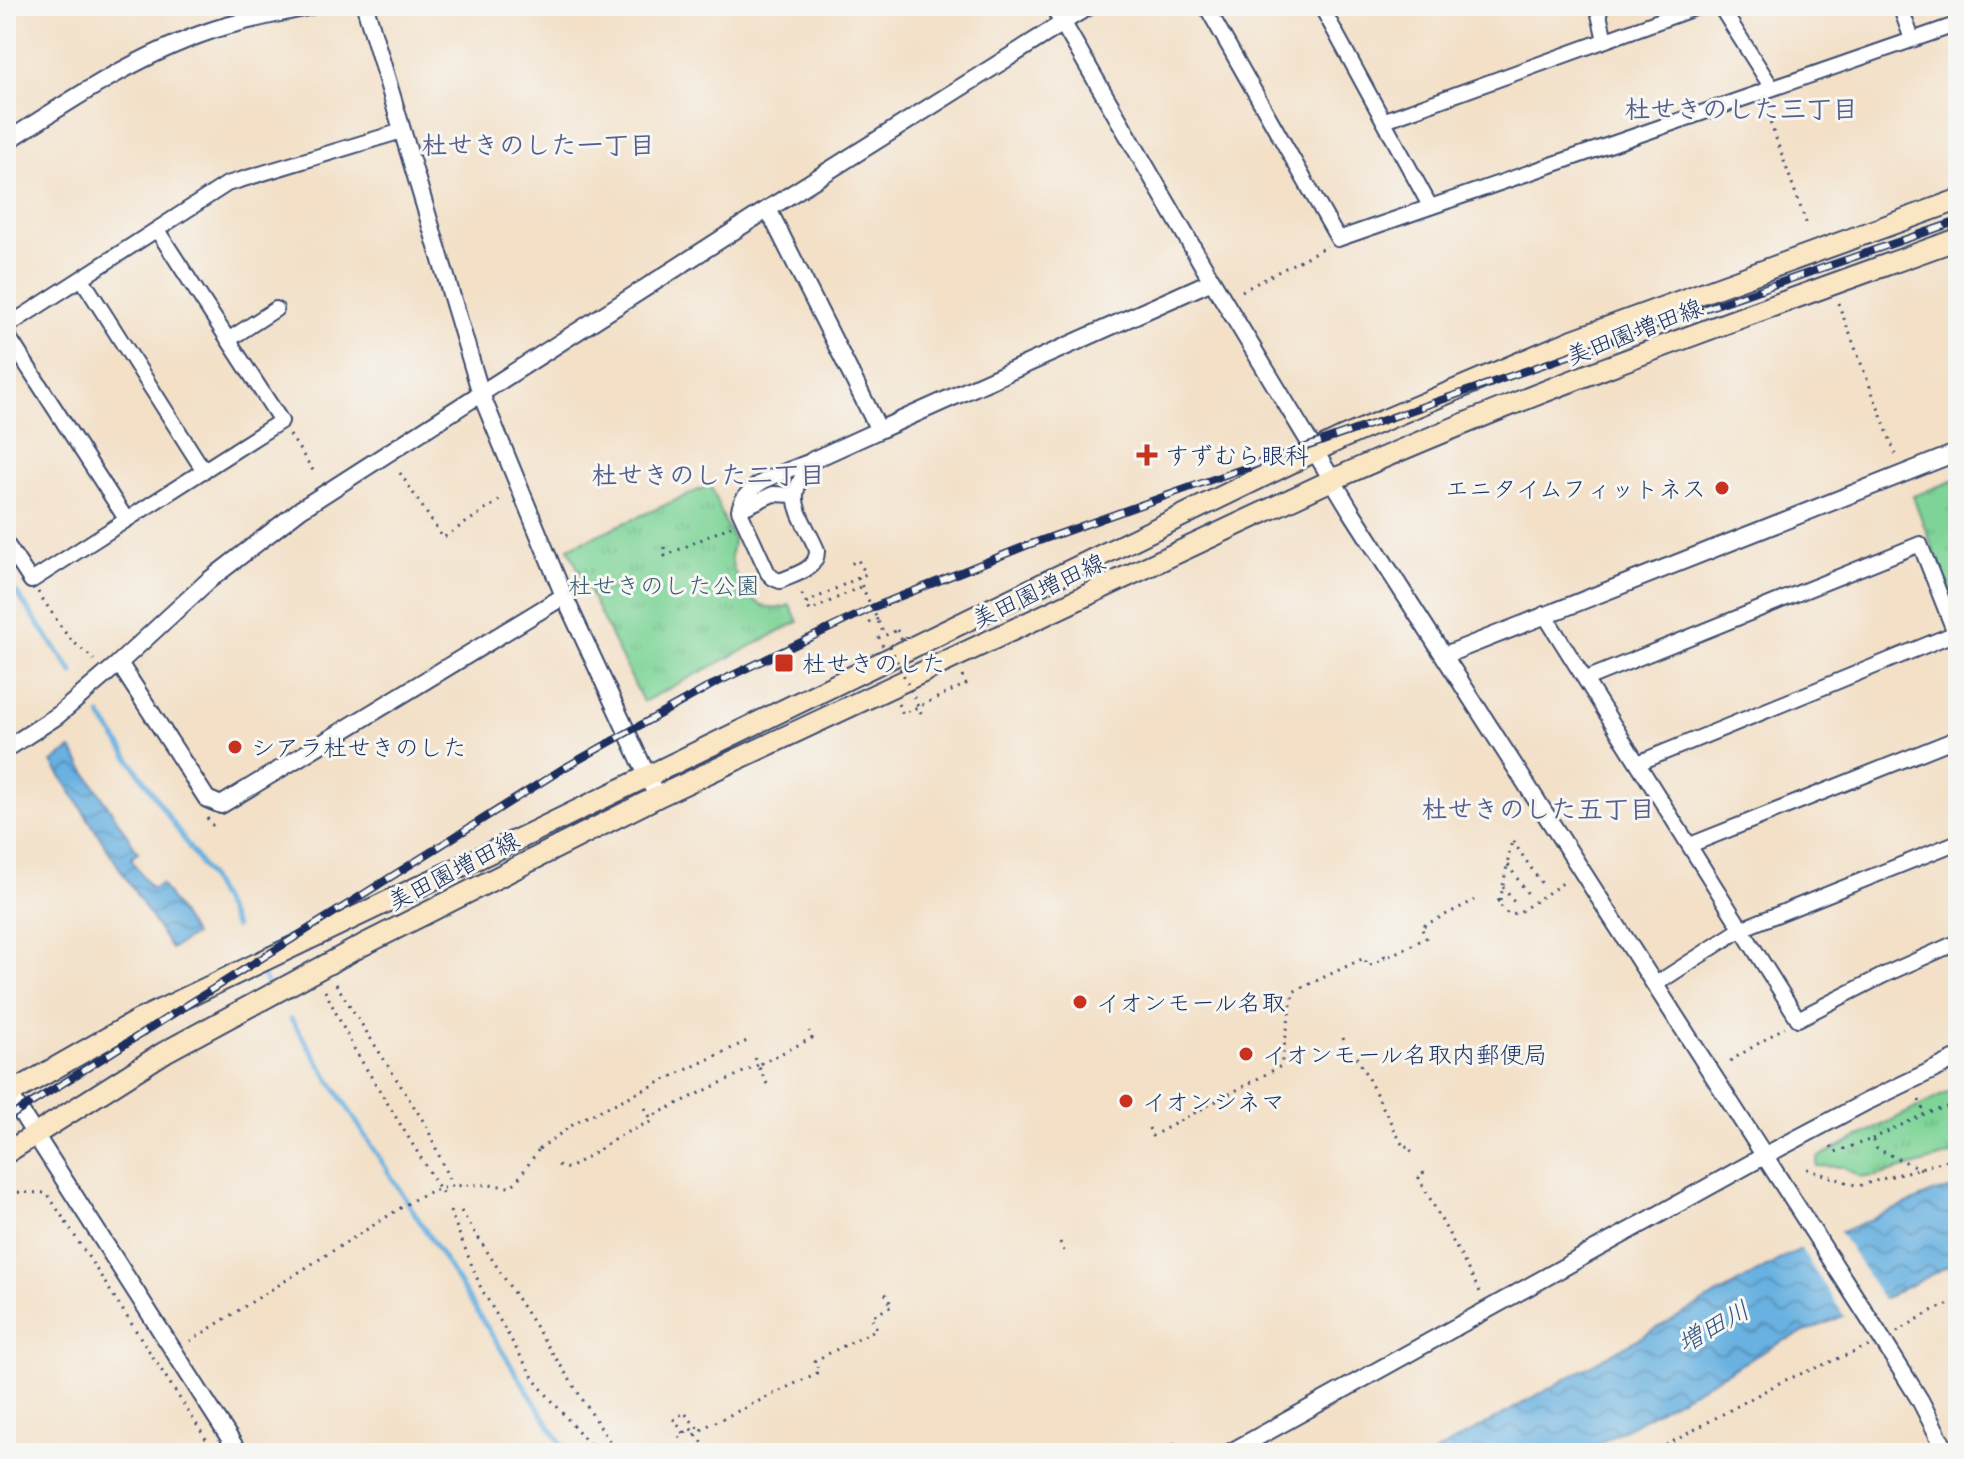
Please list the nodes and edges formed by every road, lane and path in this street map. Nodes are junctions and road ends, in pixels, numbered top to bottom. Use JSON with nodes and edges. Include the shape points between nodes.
{"nodes":[{"id":1,"x":311,"y":6,"type":"edge"},
{"id":2,"x":365,"y":6,"type":"edge"},
{"id":3,"x":1053,"y":6,"type":"edge"},
{"id":4,"x":1091,"y":6,"type":"edge"},
{"id":5,"x":1206,"y":6,"type":"edge"},
{"id":6,"x":1321,"y":6,"type":"edge"},
{"id":7,"x":1597,"y":6,"type":"edge"},
{"id":8,"x":1700,"y":6,"type":"edge"},
{"id":9,"x":1720,"y":6,"type":"edge"},
{"id":10,"x":1900,"y":6,"type":"edge"},
{"id":11,"x":1063,"y":23,"type":"junction"},
{"id":12,"x":1958,"y":24,"type":"edge"},
{"id":13,"x":1912,"y":39,"type":"junction"},
{"id":14,"x":1605,"y":40,"type":"junction"},
{"id":15,"x":1766,"y":90,"type":"junction"},
{"id":16,"x":1385,"y":120,"type":"junction"},
{"id":17,"x":402,"y":131,"type":"junction"},
{"id":18,"x":6,"y":142,"type":"edge"},
{"id":19,"x":1958,"y":200,"type":"edge"},
{"id":20,"x":1430,"y":206,"type":"junction"},
{"id":21,"x":768,"y":209,"type":"junction"},
{"id":22,"x":1808,"y":228,"type":"dead end"},
{"id":23,"x":157,"y":230,"type":"junction"},
{"id":24,"x":1338,"y":239,"type":"junction"},
{"id":25,"x":1958,"y":239,"type":"edge"},
{"id":26,"x":82,"y":279,"type":"junction"},
{"id":27,"x":1212,"y":281,"type":"junction"},
{"id":28,"x":1242,"y":291,"type":"dead end"},
{"id":29,"x":1838,"y":303,"type":"dead end"},
{"id":30,"x":276,"y":309,"type":"dead end"},
{"id":31,"x":6,"y":327,"type":"edge"},
{"id":32,"x":6,"y":333,"type":"edge"},
{"id":33,"x":228,"y":340,"type":"junction"},
{"id":34,"x":481,"y":394,"type":"junction"},
{"id":35,"x":281,"y":421,"type":"junction"},
{"id":36,"x":879,"y":430,"type":"junction"},
{"id":37,"x":1315,"y":451,"type":"junction"},
{"id":38,"x":1958,"y":452,"type":"edge"},
{"id":39,"x":813,"y":460,"type":"junction"},
{"id":40,"x":204,"y":471,"type":"junction"},
{"id":41,"x":1903,"y":472,"type":"junction"},
{"id":42,"x":400,"y":473,"type":"dead end"},
{"id":43,"x":316,"y":475,"type":"dead end"},
{"id":44,"x":1332,"y":480,"type":"junction"},
{"id":45,"x":795,"y":495,"type":"junction"},
{"id":46,"x":500,"y":500,"type":"dead end"},
{"id":47,"x":739,"y":510,"type":"junction"},
{"id":48,"x":126,"y":519,"type":"junction"},
{"id":49,"x":731,"y":526,"type":"dead end"},
{"id":50,"x":6,"y":543,"type":"edge"},
{"id":51,"x":664,"y":547,"type":"dead end"},
{"id":52,"x":849,"y":565,"type":"dead end"},
{"id":53,"x":858,"y":578,"type":"junction"},
{"id":54,"x":31,"y":581,"type":"junction"},
{"id":55,"x":862,"y":586,"type":"junction"},
{"id":56,"x":802,"y":594,"type":"dead end"},
{"id":57,"x":564,"y":596,"type":"junction"},
{"id":58,"x":806,"y":603,"type":"junction"},
{"id":59,"x":1544,"y":614,"type":"junction"},
{"id":60,"x":878,"y":619,"type":"junction"},
{"id":61,"x":869,"y":623,"type":"dead end"},
{"id":62,"x":1956,"y":632,"type":"edge"},
{"id":63,"x":880,"y":641,"type":"dead end"},
{"id":64,"x":890,"y":646,"type":"dead end"},
{"id":65,"x":1445,"y":655,"type":"junction"},
{"id":66,"x":94,"y":660,"type":"dead end"},
{"id":67,"x":119,"y":663,"type":"junction"},
{"id":68,"x":961,"y":674,"type":"dead end"},
{"id":69,"x":1586,"y":679,"type":"junction"},
{"id":70,"x":898,"y":704,"type":"dead end"},
{"id":71,"x":919,"y":707,"type":"junction"},
{"id":72,"x":922,"y":715,"type":"dead end"},
{"id":73,"x":1958,"y":738,"type":"edge"},
{"id":74,"x":6,"y":749,"type":"edge"},
{"id":75,"x":1638,"y":763,"type":"junction"},
{"id":76,"x":647,"y":775,"type":"junction"},
{"id":77,"x":657,"y":797,"type":"junction"},
{"id":78,"x":1958,"y":842,"type":"edge"},
{"id":79,"x":1690,"y":845,"type":"junction"},
{"id":80,"x":1508,"y":865,"type":"junction"},
{"id":81,"x":1566,"y":881,"type":"dead end"},
{"id":82,"x":1503,"y":887,"type":"junction"},
{"id":83,"x":1544,"y":887,"type":"dead end"},
{"id":84,"x":1530,"y":897,"type":"dead end"},
{"id":85,"x":1475,"y":900,"type":"dead end"},
{"id":86,"x":1517,"y":906,"type":"dead end"},
{"id":87,"x":1741,"y":929,"type":"junction"},
{"id":88,"x":1958,"y":942,"type":"edge"},
{"id":89,"x":1312,"y":974,"type":"dead end"},
{"id":90,"x":1316,"y":982,"type":"junction"},
{"id":91,"x":336,"y":984,"type":"dead end"},
{"id":92,"x":1656,"y":984,"type":"junction"},
{"id":93,"x":325,"y":991,"type":"dead end"},
{"id":94,"x":1798,"y":1019,"type":"junction"},
{"id":95,"x":809,"y":1031,"type":"dead end"},
{"id":96,"x":747,"y":1041,"type":"dead end"},
{"id":97,"x":1357,"y":1057,"type":"dead end"},
{"id":98,"x":755,"y":1058,"type":"dead end"},
{"id":99,"x":1958,"y":1058,"type":"edge"},
{"id":100,"x":1730,"y":1061,"type":"dead end"},
{"id":101,"x":758,"y":1065,"type":"junction"},
{"id":102,"x":767,"y":1084,"type":"dead end"},
{"id":103,"x":7,"y":1093,"type":"edge"},
{"id":104,"x":695,"y":1095,"type":"junction"},
{"id":105,"x":1919,"y":1100,"type":"dead end"},
{"id":106,"x":698,"y":1101,"type":"dead end"},
{"id":107,"x":1958,"y":1104,"type":"edge"},
{"id":108,"x":645,"y":1108,"type":"dead end"},
{"id":109,"x":1925,"y":1114,"type":"junction"},
{"id":110,"x":650,"y":1117,"type":"junction"},
{"id":111,"x":1149,"y":1128,"type":"dead end"},
{"id":112,"x":35,"y":1135,"type":"junction"},
{"id":113,"x":1872,"y":1139,"type":"junction"},
{"id":114,"x":1831,"y":1146,"type":"dead end"},
{"id":115,"x":1412,"y":1152,"type":"dead end"},
{"id":116,"x":6,"y":1153,"type":"edge"},
{"id":117,"x":1764,"y":1156,"type":"junction"},
{"id":118,"x":1958,"y":1157,"type":"edge"},
{"id":119,"x":558,"y":1165,"type":"dead end"},
{"id":120,"x":1807,"y":1169,"type":"dead end"},
{"id":121,"x":1921,"y":1169,"type":"junction"},
{"id":122,"x":1423,"y":1172,"type":"dead end"},
{"id":123,"x":453,"y":1188,"type":"junction"},
{"id":124,"x":10,"y":1192,"type":"dead end"},
{"id":125,"x":442,"y":1192,"type":"junction"},
{"id":126,"x":450,"y":1211,"type":"dead end"},
{"id":127,"x":461,"y":1211,"type":"dead end"},
{"id":128,"x":1060,"y":1242,"type":"dead end"},
{"id":129,"x":1064,"y":1251,"type":"dead end"},
{"id":130,"x":884,"y":1291,"type":"dead end"},
{"id":131,"x":1480,"y":1292,"type":"dead end"},
{"id":132,"x":1958,"y":1301,"type":"edge"},
{"id":133,"x":1879,"y":1334,"type":"junction"},
{"id":134,"x":190,"y":1341,"type":"dead end"},
{"id":135,"x":814,"y":1361,"type":"dead end"},
{"id":136,"x":817,"y":1366,"type":"dead end"},
{"id":137,"x":700,"y":1431,"type":"junction"},
{"id":138,"x":684,"y":1433,"type":"junction"},
{"id":139,"x":695,"y":1435,"type":"junction"},
{"id":140,"x":679,"y":1438,"type":"dead end"},
{"id":141,"x":1173,"y":1443,"type":"dead end"},
{"id":142,"x":215,"y":1453,"type":"edge"},
{"id":143,"x":239,"y":1453,"type":"edge"},
{"id":144,"x":597,"y":1453,"type":"edge"},
{"id":145,"x":617,"y":1453,"type":"edge"},
{"id":146,"x":702,"y":1453,"type":"edge"},
{"id":147,"x":1178,"y":1453,"type":"edge"},
{"id":148,"x":1229,"y":1453,"type":"edge"},
{"id":149,"x":1652,"y":1453,"type":"edge"},
{"id":150,"x":1947,"y":1453,"type":"edge"}],
"edges":[{"from":1,"to":18,"type":"street","via":[[211,30],[153,54]]},
{"from":2,"to":17,"type":"street"},
{"from":3,"to":11,"type":"street"},
{"from":4,"to":11,"type":"street"},
{"from":5,"to":24,"type":"street"},
{"from":6,"to":16,"type":"street"},
{"from":7,"to":14,"type":"street"},
{"from":8,"to":14,"type":"street"},
{"from":9,"to":15,"type":"street"},
{"from":10,"to":13,"type":"street"},
{"from":11,"to":21,"type":"street"},
{"from":11,"to":27,"type":"street"},
{"from":12,"to":13,"type":"street"},
{"from":13,"to":15,"type":"street"},
{"from":14,"to":16,"type":"street"},
{"from":15,"to":20,"type":"street"},
{"from":15,"to":22,"type":"path"},
{"from":16,"to":20,"type":"street"},
{"from":17,"to":23,"type":"street","via":[[227,184]]},
{"from":17,"to":34,"type":"street"},
{"from":19,"to":37,"type":"main road","name":"美田園増田線","via":[[1573,340]]},
{"from":20,"to":24,"type":"street"},
{"from":21,"to":34,"type":"street"},
{"from":21,"to":36,"type":"street"},
{"from":23,"to":26,"type":"street"},
{"from":23,"to":33,"type":"street"},
{"from":24,"to":28,"type":"path"},
{"from":25,"to":44,"type":"main road","name":"美田園増田線","via":[[1670,344]]},
{"from":26,"to":31,"type":"street"},
{"from":26,"to":40,"type":"street"},
{"from":27,"to":36,"type":"street"},
{"from":27,"to":37,"type":"street"},
{"from":29,"to":41,"type":"path"},
{"from":30,"to":33,"type":"street"},
{"from":32,"to":48,"type":"street"},
{"from":33,"to":35,"type":"street"},
{"from":34,"to":57,"type":"street"},
{"from":34,"to":67,"type":"street","via":[[301,509],[208,581]]},
{"from":35,"to":40,"type":"street"},
{"from":35,"to":43,"type":"path"},
{"from":36,"to":39,"type":"street"},
{"from":37,"to":44,"type":"street"},
{"from":37,"to":76,"type":"main road","name":"美田園増田線"},
{"from":38,"to":41,"type":"street"},
{"from":39,"to":45,"type":"street"},
{"from":39,"to":47,"type":"street","via":[[749,489]]},
{"from":40,"to":48,"type":"street"},
{"from":41,"to":59,"type":"street"},
{"from":42,"to":46,"type":"path","via":[[443,538]]},
{"from":44,"to":65,"type":"street"},
{"from":44,"to":77,"type":"main road","name":"美田園増田線"},
{"from":45,"to":47,"type":"street","via":[[773,494]]},
{"from":45,"to":47,"type":"street","via":[[818,558],[780,581],[768,573]]},
{"from":48,"to":54,"type":"street"},
{"from":49,"to":51,"type":"path","via":[[665,556]]},
{"from":50,"to":54,"type":"street"},
{"from":52,"to":53,"type":"path","via":[[858,560],[866,574]]},
{"from":53,"to":55,"type":"path"},
{"from":53,"to":58,"type":"path"},
{"from":54,"to":66,"type":"path","via":[[68,637]]},
{"from":55,"to":58,"type":"path","via":[[810,611]]},
{"from":55,"to":60,"type":"path"},
{"from":56,"to":58,"type":"path"},
{"from":57,"to":67,"type":"street","via":[[221,805],[207,799]]},
{"from":57,"to":76,"type":"street"},
{"from":59,"to":65,"type":"street"},
{"from":59,"to":69,"type":"street"},
{"from":60,"to":61,"type":"path"},
{"from":60,"to":63,"type":"path","via":[[886,636]]},
{"from":62,"to":69,"type":"street","via":[[1920,544]]},
{"from":62,"to":75,"type":"street"},
{"from":64,"to":71,"type":"path","bridge":true},
{"from":65,"to":92,"type":"street"},
{"from":67,"to":74,"type":"street","via":[[57,716]]},
{"from":68,"to":71,"type":"path","via":[[966,684]]},
{"from":69,"to":75,"type":"street"},
{"from":70,"to":71,"type":"path","bridge":true,"via":[[903,714]]},
{"from":71,"to":72,"type":"path","bridge":true},
{"from":73,"to":79,"type":"street"},
{"from":75,"to":79,"type":"street"},
{"from":76,"to":77,"type":"street"},
{"from":76,"to":103,"type":"main road","name":"美田園増田線","via":[[137,1021]]},
{"from":77,"to":112,"type":"main road","name":"美田園増田線","via":[[165,1052]]},
{"from":78,"to":87,"type":"street"},
{"from":79,"to":87,"type":"street"},
{"from":80,"to":82,"type":"path"},
{"from":80,"to":83,"type":"path","via":[[1512,840]]},
{"from":80,"to":84,"type":"path"},
{"from":81,"to":82,"type":"path","via":[[1518,913],[1505,912],[1499,901]]},
{"from":82,"to":86,"type":"path"},
{"from":85,"to":90,"type":"path","via":[[1421,927],[1426,938],[1368,966],[1364,958]]},
{"from":87,"to":92,"type":"street"},
{"from":87,"to":94,"type":"street"},
{"from":88,"to":94,"type":"street"},
{"from":89,"to":90,"type":"path"},
{"from":90,"to":111,"type":"path","via":[[1293,992],[1281,1066],[1152,1136]]},
{"from":91,"to":123,"type":"path","via":[[427,1127]]},
{"from":92,"to":117,"type":"street"},
{"from":93,"to":125,"type":"path"},
{"from":94,"to":100,"type":"path"},
{"from":95,"to":101,"type":"path","via":[[812,1038]]},
{"from":96,"to":123,"type":"path","via":[[578,1121],[540,1150],[509,1187]]},
{"from":97,"to":115,"type":"path","via":[[1404,1148],[1409,1146]]},
{"from":98,"to":101,"type":"path"},
{"from":99,"to":117,"type":"street"},
{"from":101,"to":102,"type":"path"},
{"from":101,"to":104,"type":"path"},
{"from":103,"to":112,"type":"street"},
{"from":104,"to":106,"type":"path"},
{"from":104,"to":110,"type":"path"},
{"from":105,"to":109,"type":"path"},
{"from":107,"to":109,"type":"path"},
{"from":108,"to":110,"type":"path"},
{"from":109,"to":113,"type":"path"},
{"from":110,"to":119,"type":"path","via":[[652,1121],[568,1169]]},
{"from":112,"to":116,"type":"main road","name":"美田園増田線"},
{"from":112,"to":143,"type":"street"},
{"from":113,"to":114,"type":"path","via":[[1835,1152]]},
{"from":113,"to":121,"type":"path","via":[[1877,1149]]},
{"from":117,"to":133,"type":"street"},
{"from":117,"to":148,"type":"street"},
{"from":118,"to":121,"type":"path"},
{"from":120,"to":121,"type":"path","via":[[1858,1186]]},
{"from":122,"to":131,"type":"path","via":[[1419,1178]]},
{"from":123,"to":125,"type":"path"},
{"from":124,"to":142,"type":"path","via":[[47,1193]]},
{"from":125,"to":134,"type":"path","via":[[398,1208]]},
{"from":126,"to":144,"type":"path","via":[[481,1288],[535,1381]]},
{"from":127,"to":145,"type":"path"},
{"from":128,"to":129,"type":"path"},
{"from":130,"to":135,"type":"path","via":[[892,1306],[871,1317],[877,1329]]},
{"from":132,"to":133,"type":"path"},
{"from":133,"to":149,"type":"path"},
{"from":133,"to":150,"type":"street"},
{"from":136,"to":137,"type":"path","via":[[819,1372]]},
{"from":137,"to":138,"type":"path","via":[[684,1412],[674,1420]]},
{"from":137,"to":139,"type":"path"},
{"from":138,"to":139,"type":"path","via":[[690,1428]]},
{"from":138,"to":140,"type":"path"},
{"from":139,"to":146,"type":"path","via":[[703,1443],[697,1448]]},
{"from":141,"to":147,"type":"path"}]}
